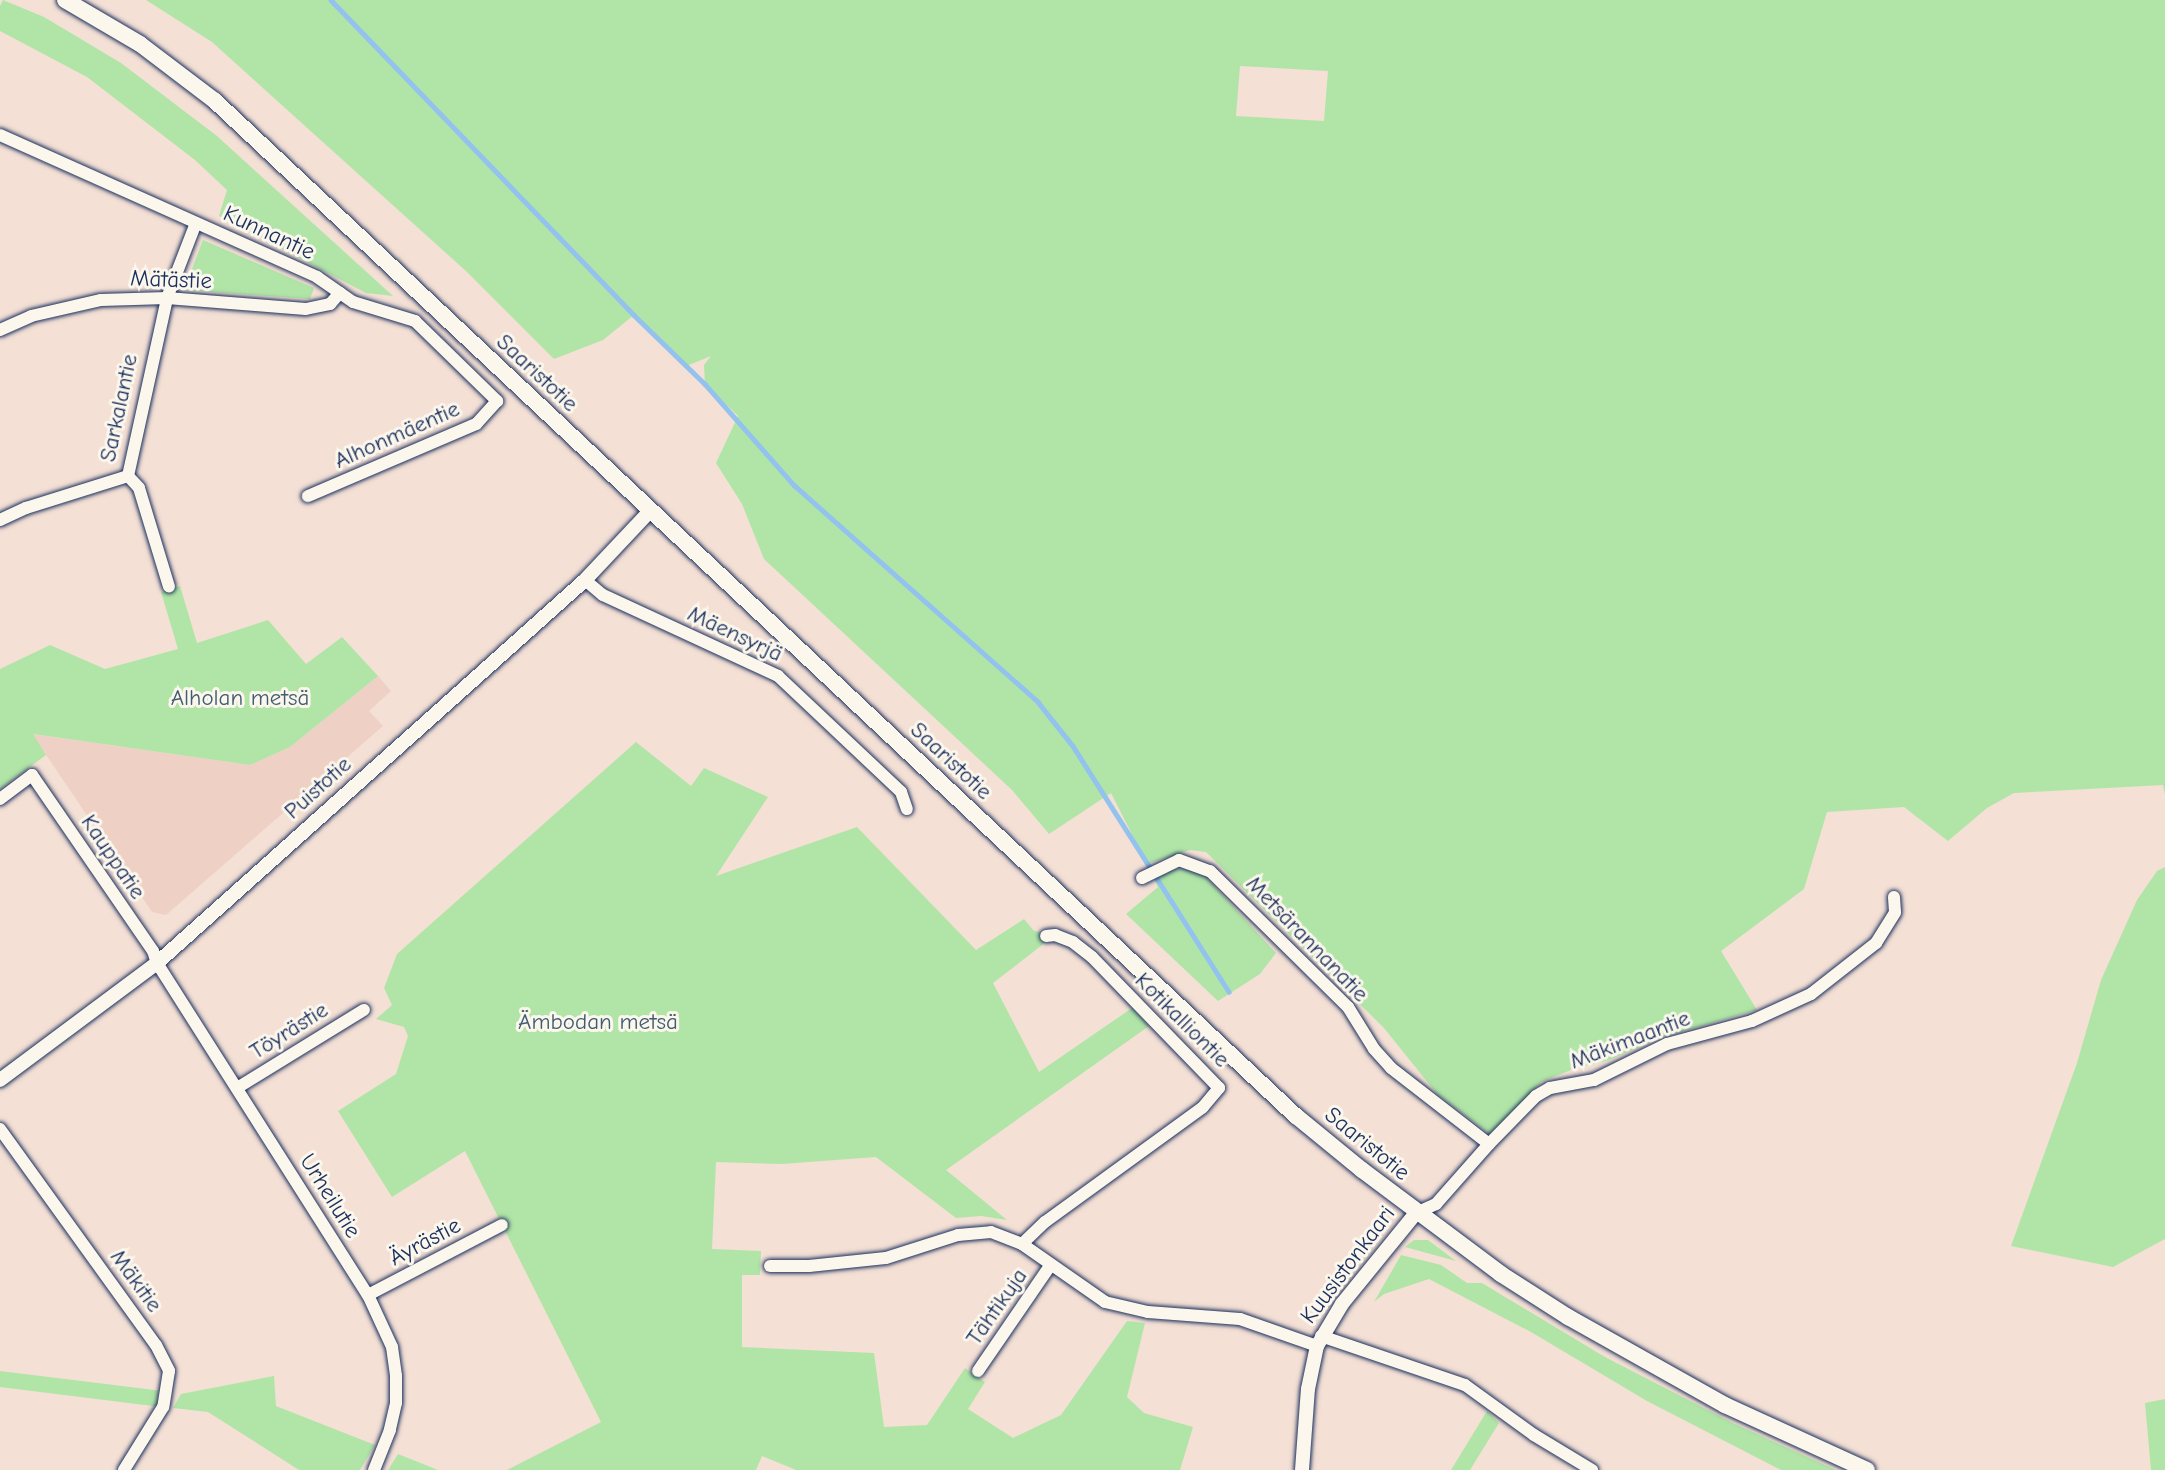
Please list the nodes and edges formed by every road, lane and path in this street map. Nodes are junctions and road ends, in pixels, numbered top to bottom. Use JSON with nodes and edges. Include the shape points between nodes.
{"nodes":[{"id":1,"x":65,"y":0,"type":"edge"},
{"id":2,"x":0,"y":135,"type":"edge"},
{"id":3,"x":196,"y":223,"type":"junction"},
{"id":4,"x":340,"y":293,"type":"junction"},
{"id":5,"x":167,"y":298,"type":"junction"},
{"id":6,"x":0,"y":330,"type":"edge"},
{"id":7,"x":496,"y":401,"type":"joint"},
{"id":8,"x":128,"y":476,"type":"junction"},
{"id":9,"x":308,"y":496,"type":"dead end"},
{"id":10,"x":651,"y":510,"type":"junction"},
{"id":11,"x":0,"y":520,"type":"edge"},
{"id":12,"x":585,"y":580,"type":"junction"},
{"id":13,"x":169,"y":587,"type":"dead end"},
{"id":14,"x":0,"y":799,"type":"edge"},
{"id":15,"x":907,"y":809,"type":"dead end"},
{"id":16,"x":1142,"y":878,"type":"dead end"},
{"id":17,"x":1894,"y":897,"type":"dead end"},
{"id":18,"x":1046,"y":936,"type":"dead end"},
{"id":19,"x":157,"y":963,"type":"junction"},
{"id":20,"x":364,"y":1010,"type":"dead end"},
{"id":21,"x":0,"y":1080,"type":"edge"},
{"id":22,"x":237,"y":1088,"type":"junction"},
{"id":23,"x":0,"y":1129,"type":"edge"},
{"id":24,"x":1489,"y":1144,"type":"junction"},
{"id":25,"x":1416,"y":1213,"type":"junction"},
{"id":26,"x":502,"y":1225,"type":"dead end"},
{"id":27,"x":1022,"y":1244,"type":"junction"},
{"id":28,"x":770,"y":1266,"type":"dead end"},
{"id":29,"x":1050,"y":1266,"type":"junction"},
{"id":30,"x":368,"y":1295,"type":"junction"},
{"id":31,"x":1319,"y":1341,"type":"junction"},
{"id":32,"x":978,"y":1371,"type":"dead end"},
{"id":33,"x":124,"y":1470,"type":"edge"},
{"id":34,"x":374,"y":1470,"type":"edge"},
{"id":35,"x":1303,"y":1470,"type":"edge"},
{"id":36,"x":1592,"y":1470,"type":"edge"},
{"id":37,"x":1867,"y":1470,"type":"edge"}],
"edges":[{"from":1,"to":10,"type":"main road","name":"Saaristotie","via":[[140,44],[215,101]]},
{"from":2,"to":3,"type":"street","name":"Kunnantie"},
{"from":3,"to":4,"type":"street","name":"Kunnantie"},
{"from":3,"to":5,"type":"street","name":"Sarkalantie"},
{"from":4,"to":5,"type":"street","name":"Mätästie","via":[[330,304],[306,309]]},
{"from":4,"to":7,"type":"street","name":"Kunnantie","via":[[353,302],[415,321]]},
{"from":5,"to":6,"type":"street","name":"Mätästie","via":[[66,306]]},
{"from":5,"to":8,"type":"street","name":"Sarkalantie"},
{"from":7,"to":9,"type":"street","name":"Alhonmäentie","via":[[476,424]]},
{"from":8,"to":11,"type":"street","name":"Sarkalantie"},
{"from":8,"to":13,"type":"street","via":[[139,488]]},
{"from":10,"to":12,"type":"street","name":"Puistotie"},
{"from":10,"to":25,"type":"main road","name":"Saaristotie","via":[[1296,1116]]},
{"from":12,"to":15,"type":"street","name":"Mäensyrjä","via":[[603,595],[778,676],[901,792]]},
{"from":12,"to":19,"type":"street","name":"Puistotie"},
{"from":14,"to":19,"type":"street","name":"Kauppatie","via":[[32,775]]},
{"from":16,"to":24,"type":"street","name":"Metsärannanatie","via":[[1179,860],[1210,871],[1348,1007],[1391,1068]]},
{"from":17,"to":24,"type":"street","name":"Mäkimaantie","via":[[1895,912],[1876,943],[1794,1004],[1752,1021],[1667,1044],[1594,1080],[1550,1088],[1536,1096]]},
{"from":18,"to":27,"type":"street","name":"Kotikalliontie","via":[[1073,942],[1092,957],[1220,1088],[1203,1107],[1045,1222]]},
{"from":19,"to":21,"type":"street","name":"Puistotie"},
{"from":19,"to":22,"type":"street","name":"Urheilutie"},
{"from":20,"to":22,"type":"street","name":"Töyrästie"},
{"from":22,"to":30,"type":"street","name":"Urheilutie"},
{"from":23,"to":33,"type":"street","name":"Mäkitie","via":[[156,1345],[169,1371],[163,1407]]},
{"from":24,"to":25,"type":"street","name":"Mäkimaantie","via":[[1436,1204]]},
{"from":25,"to":31,"type":"street","name":"Kuusistonkaari","via":[[1350,1293]]},
{"from":25,"to":37,"type":"main road","name":"Saaristotie","via":[[1501,1274],[1642,1360],[1726,1405]]},
{"from":26,"to":30,"type":"street","name":"Äyrästie"},
{"from":27,"to":28,"type":"street","via":[[991,1232],[975,1233],[886,1258]]},
{"from":27,"to":29,"type":"street"},
{"from":29,"to":31,"type":"street","via":[[1105,1302],[1148,1312],[1240,1319]]},
{"from":29,"to":32,"type":"street","name":"Tähtikuja"},
{"from":30,"to":34,"type":"street","name":"Urheilutie","via":[[392,1347],[396,1376],[390,1430]]},
{"from":31,"to":35,"type":"street","name":"Kuusistonkaari","via":[[1308,1389]]},
{"from":31,"to":36,"type":"street","via":[[1465,1385]]}]}
